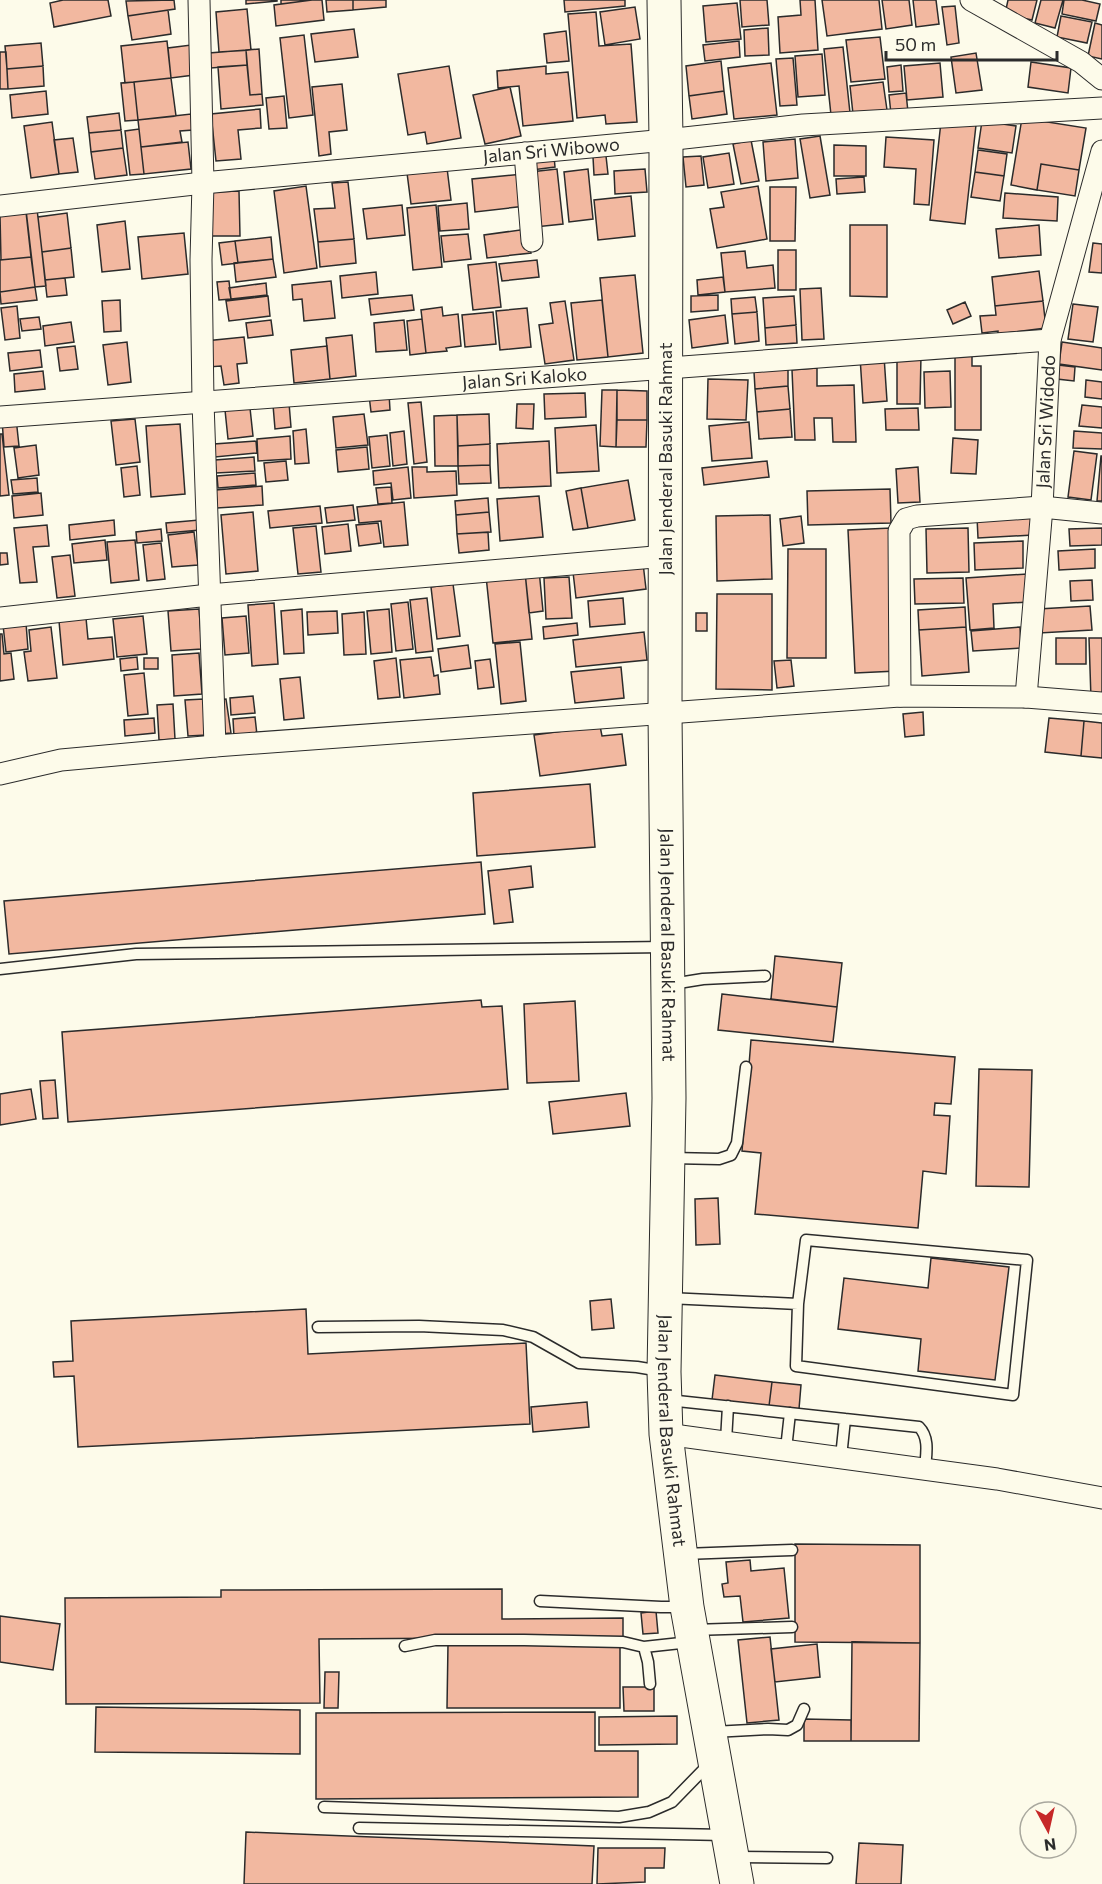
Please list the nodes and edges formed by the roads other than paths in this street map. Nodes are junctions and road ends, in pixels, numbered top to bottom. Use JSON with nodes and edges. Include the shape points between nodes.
{"nodes":[{"id":1,"x":199,"y":0,"type":"edge"},
{"id":2,"x":665,"y":0,"type":"edge"},
{"id":3,"x":971,"y":0,"type":"edge"},
{"id":4,"x":994,"y":6,"type":"edge"},
{"id":5,"x":1102,"y":79,"type":"edge"},
{"id":6,"x":1102,"y":108,"type":"edge"},
{"id":7,"x":666,"y":140,"type":"junction"},
{"id":8,"x":1102,"y":151,"type":"edge"},
{"id":9,"x":525,"y":153,"type":"junction"},
{"id":10,"x":203,"y":183,"type":"junction"},
{"id":11,"x":0,"y":206,"type":"edge"},
{"id":12,"x":532,"y":241,"type":"dead end"},
{"id":13,"x":1050,"y":340,"type":"junction"},
{"id":14,"x":665,"y":367,"type":"junction"},
{"id":15,"x":203,"y":402,"type":"junction"},
{"id":16,"x":0,"y":417,"type":"edge"},
{"id":17,"x":1042,"y":507,"type":"junction"},
{"id":18,"x":1102,"y":513,"type":"edge"},
{"id":19,"x":666,"y":556,"type":"junction"},
{"id":20,"x":209,"y":595,"type":"junction"},
{"id":21,"x":0,"y":618,"type":"edge"},
{"id":22,"x":900,"y":696,"type":"junction"},
{"id":23,"x":1026,"y":697,"type":"junction"},
{"id":24,"x":1102,"y":703,"type":"edge"},
{"id":25,"x":665,"y":713,"type":"junction"},
{"id":26,"x":215,"y":746,"type":"junction"},
{"id":27,"x":0,"y":774,"type":"edge"},
{"id":28,"x":669,"y":947,"type":"junction"},
{"id":29,"x":0,"y":969,"type":"edge"},
{"id":30,"x":765,"y":976,"type":"dead end"},
{"id":31,"x":669,"y":984,"type":"junction"},
{"id":32,"x":746,"y":1067,"type":"dead end"},
{"id":33,"x":667,"y":1158,"type":"junction"},
{"id":34,"x":665,"y":1298,"type":"junction"},
{"id":35,"x":798,"y":1304,"type":"junction"},
{"id":36,"x":318,"y":1327,"type":"dead end"},
{"id":37,"x":664,"y":1386,"type":"junction"},
{"id":38,"x":728,"y":1406,"type":"junction"},
{"id":39,"x":790,"y":1413,"type":"junction"},
{"id":40,"x":845,"y":1419,"type":"junction"},
{"id":41,"x":666,"y":1434,"type":"junction"},
{"id":42,"x":726,"y":1441,"type":"junction"},
{"id":43,"x":786,"y":1449,"type":"junction"},
{"id":44,"x":841,"y":1457,"type":"junction"},
{"id":45,"x":925,"y":1469,"type":"junction"},
{"id":46,"x":1102,"y":1498,"type":"edge"},
{"id":47,"x":792,"y":1550,"type":"dead end"},
{"id":48,"x":681,"y":1555,"type":"junction"},
{"id":49,"x":540,"y":1601,"type":"dead end"},
{"id":50,"x":691,"y":1626,"type":"junction"},
{"id":51,"x":792,"y":1628,"type":"dead end"},
{"id":52,"x":405,"y":1646,"type":"dead end"},
{"id":53,"x":644,"y":1647,"type":"junction"},
{"id":54,"x":650,"y":1684,"type":"dead end"},
{"id":55,"x":804,"y":1709,"type":"dead end"},
{"id":56,"x":712,"y":1745,"type":"junction"},
{"id":57,"x":324,"y":1807,"type":"dead end"},
{"id":58,"x":359,"y":1828,"type":"dead end"},
{"id":59,"x":827,"y":1858,"type":"dead end"},
{"id":60,"x":732,"y":1859,"type":"edge"}],
"edges":[{"from":1,"to":10,"type":"street"},
{"from":2,"to":7,"type":"highway","name":"Jalan Jenderal Basuki Rahmat"},
{"from":3,"to":4,"type":"street"},
{"from":4,"to":5,"type":"street"},
{"from":6,"to":7,"type":"street","name":"Jalan Sri Wibowo","via":[[804,125]]},
{"from":7,"to":9,"type":"street","name":"Jalan Sri Wibowo"},
{"from":7,"to":14,"type":"highway","name":"Jalan Jenderal Basuki Rahmat"},
{"from":8,"to":13,"type":"street","name":"Jalan Sri Widodo"},
{"from":9,"to":10,"type":"street","name":"Jalan Sri Wibowo"},
{"from":9,"to":12,"type":"street"},
{"from":10,"to":11,"type":"street","name":"Jalan Sri Wibowo"},
{"from":10,"to":15,"type":"street"},
{"from":13,"to":14,"type":"street","name":"Jalan Sri Kaloko"},
{"from":13,"to":17,"type":"street","name":"Jalan Sri Widodo"},
{"from":14,"to":15,"type":"street","name":"Jalan Sri Kaloko"},
{"from":14,"to":19,"type":"highway","name":"Jalan Jenderal Basuki Rahmat"},
{"from":15,"to":16,"type":"street","name":"Jalan Sri Kaloko"},
{"from":15,"to":20,"type":"street"},
{"from":17,"to":18,"type":"street"},
{"from":17,"to":22,"type":"street","via":[[906,519],[899,531]]},
{"from":17,"to":23,"type":"street","name":"Jalan Sri Widodo"},
{"from":19,"to":20,"type":"street"},
{"from":19,"to":25,"type":"highway","name":"Jalan Jenderal Basuki Rahmat"},
{"from":20,"to":21,"type":"street"},
{"from":20,"to":26,"type":"street"},
{"from":22,"to":23,"type":"street"},
{"from":22,"to":25,"type":"street"},
{"from":23,"to":24,"type":"street"},
{"from":25,"to":26,"type":"street"},
{"from":25,"to":28,"type":"highway","name":"Jalan Jenderal Basuki Rahmat"},
{"from":26,"to":27,"type":"street","via":[[61,760]]},
{"from":28,"to":29,"type":"lane","via":[[136,954]]},
{"from":28,"to":31,"type":"highway","name":"Jalan Jenderal Basuki Rahmat"},
{"from":30,"to":31,"type":"lane"},
{"from":31,"to":33,"type":"highway","name":"Jalan Jenderal Basuki Rahmat"},
{"from":32,"to":33,"type":"lane","via":[[737,1143],[731,1155]]},
{"from":33,"to":34,"type":"highway","name":"Jalan Jenderal Basuki Rahmat"},
{"from":34,"to":35,"type":"lane"},
{"from":34,"to":37,"type":"highway","name":"Jalan Jenderal Basuki Rahmat"},
{"from":35,"to":35,"type":"lane","via":[[796,1366],[1013,1395],[1027,1260],[806,1240]]},
{"from":36,"to":37,"type":"lane","via":[[503,1330],[533,1337],[579,1363],[637,1367]]},
{"from":37,"to":38,"type":"lane"},
{"from":37,"to":41,"type":"highway","name":"Jalan Jenderal Basuki Rahmat"},
{"from":38,"to":39,"type":"lane"},
{"from":38,"to":42,"type":"lane"},
{"from":39,"to":40,"type":"lane"},
{"from":39,"to":43,"type":"lane"},
{"from":40,"to":44,"type":"lane"},
{"from":40,"to":45,"type":"lane","via":[[919,1427],[927,1440]]},
{"from":41,"to":42,"type":"street"},
{"from":41,"to":48,"type":"highway","name":"Jalan Jenderal Basuki Rahmat"},
{"from":42,"to":43,"type":"street"},
{"from":43,"to":44,"type":"street"},
{"from":44,"to":45,"type":"street"},
{"from":45,"to":46,"type":"street"},
{"from":47,"to":48,"type":"lane"},
{"from":48,"to":50,"type":"highway","name":"Jalan Jenderal Basuki Rahmat"},
{"from":49,"to":50,"type":"lane","via":[[661,1607]]},
{"from":50,"to":51,"type":"lane"},
{"from":50,"to":53,"type":"lane"},
{"from":50,"to":56,"type":"highway","name":"Jalan Jenderal Basuki Rahmat"},
{"from":52,"to":53,"type":"lane","via":[[435,1640],[524,1640],[623,1642]]},
{"from":53,"to":54,"type":"lane"},
{"from":55,"to":56,"type":"lane","via":[[797,1725],[788,1730],[742,1732]]},
{"from":56,"to":57,"type":"lane","via":[[672,1802],[649,1812],[620,1816]]},
{"from":56,"to":60,"type":"highway","name":"Jalan Jenderal Basuki Rahmat"},
{"from":58,"to":60,"type":"lane"},
{"from":59,"to":60,"type":"lane"}]}
